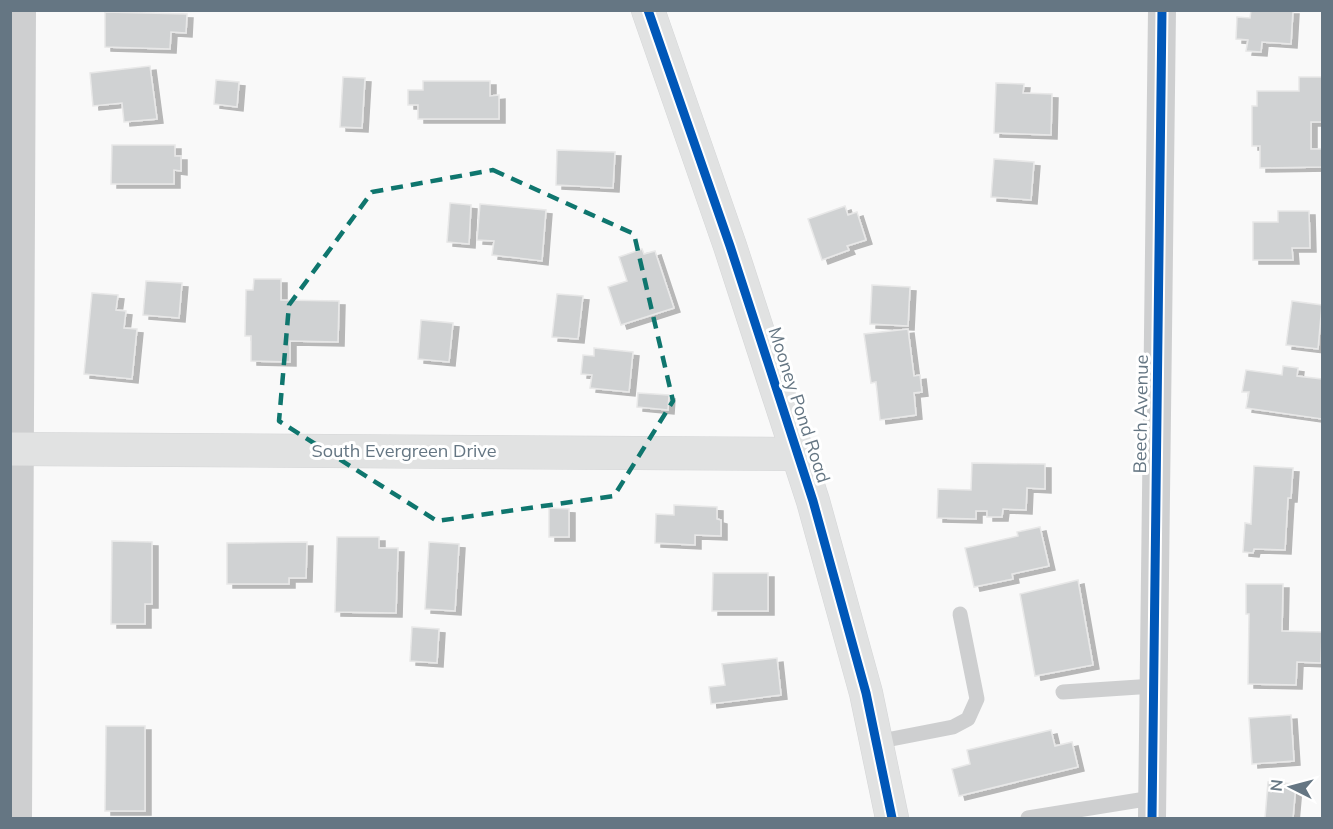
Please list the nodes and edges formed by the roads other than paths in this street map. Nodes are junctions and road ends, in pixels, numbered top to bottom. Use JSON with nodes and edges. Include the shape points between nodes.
{"nodes":[{"id":1,"x":22,"y":10,"type":"edge"},
{"id":2,"x":648,"y":10,"type":"edge"},
{"id":3,"x":1162,"y":10,"type":"edge"},
{"id":4,"x":16,"y":449,"type":"edge"},
{"id":5,"x":798,"y":454,"type":"junction"},
{"id":6,"x":960,"y":614,"type":"dead end"},
{"id":7,"x":1154,"y":686,"type":"junction"},
{"id":8,"x":1063,"y":693,"type":"dead end"},
{"id":9,"x":876,"y":742,"type":"junction"},
{"id":10,"x":1152,"y":808,"type":"edge"},
{"id":11,"x":18,"y":819,"type":"edge"},
{"id":12,"x":892,"y":819,"type":"edge"},
{"id":13,"x":1028,"y":819,"type":"edge"}],
"edges":[{"from":1,"to":4,"type":"street"},
{"from":2,"to":5,"type":"street","name":"Mooney Pond Road"},
{"from":3,"to":7,"type":"street","name":"Beech Avenue"},
{"from":4,"to":5,"type":"street","name":"South Evergreen Drive"},
{"from":4,"to":11,"type":"street"},
{"from":5,"to":9,"type":"street","name":"Mooney Pond Road","via":[[858,664]]},
{"from":6,"to":9,"type":"lane","via":[[977,699],[968,719],[953,727]]},
{"from":7,"to":8,"type":"lane"},
{"from":7,"to":10,"type":"street","name":"Beech Avenue"},
{"from":9,"to":12,"type":"street","name":"Mooney Pond Road"},
{"from":10,"to":13,"type":"lane"}]}
